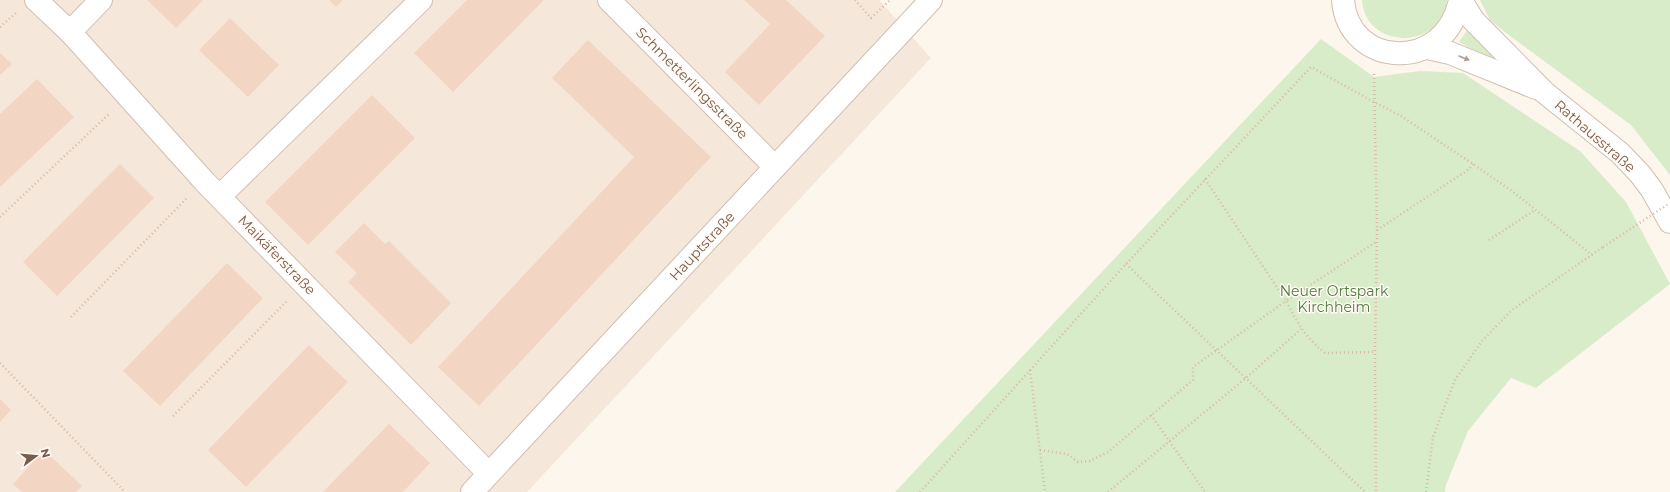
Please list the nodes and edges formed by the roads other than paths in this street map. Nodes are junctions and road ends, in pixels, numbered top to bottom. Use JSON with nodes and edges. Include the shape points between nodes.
{"nodes":[{"id":1,"x":36,"y":0,"type":"edge"},
{"id":2,"x":101,"y":0,"type":"edge"},
{"id":3,"x":420,"y":0,"type":"edge"},
{"id":4,"x":609,"y":0,"type":"edge"},
{"id":5,"x":931,"y":0,"type":"edge"},
{"id":6,"x":1343,"y":0,"type":"edge"},
{"id":7,"x":1460,"y":0,"type":"edge"},
{"id":8,"x":70,"y":32,"type":"junction"},
{"id":9,"x":1427,"y":48,"type":"junction"},
{"id":10,"x":1544,"y":92,"type":"junction"},
{"id":11,"x":775,"y":167,"type":"junction"},
{"id":12,"x":220,"y":196,"type":"junction"},
{"id":13,"x":1670,"y":222,"type":"edge"},
{"id":14,"x":489,"y":474,"type":"junction"},
{"id":15,"x":472,"y":492,"type":"edge"}],
"edges":[{"from":1,"to":8,"type":"street","name":"Maikäferstraße"},
{"from":2,"to":8,"type":"street"},
{"from":3,"to":12,"type":"street"},
{"from":4,"to":11,"type":"street","name":"Schmetterlingsstraße"},
{"from":5,"to":11,"type":"street","name":"Hauptstraße"},
{"from":6,"to":9,"type":"street","via":[[1348,20],[1355,31],[1364,41],[1376,48],[1401,54]]},
{"from":7,"to":9,"type":"street","via":[[1450,28]]},
{"from":7,"to":10,"type":"street","name":"Rathausstraße","via":[[1473,20]]},
{"from":8,"to":12,"type":"street","name":"Maikäferstraße"},
{"from":9,"to":10,"type":"street","name":"Rathausstraße","one_way":true,"via":[[1450,53]]},
{"from":10,"to":13,"type":"street","name":"Rathausstraße","via":[[1620,153],[1652,190]]},
{"from":11,"to":14,"type":"street","name":"Hauptstraße"},
{"from":12,"to":14,"type":"street","name":"Maikäferstraße"},
{"from":14,"to":15,"type":"street","name":"Hauptstraße"}]}
